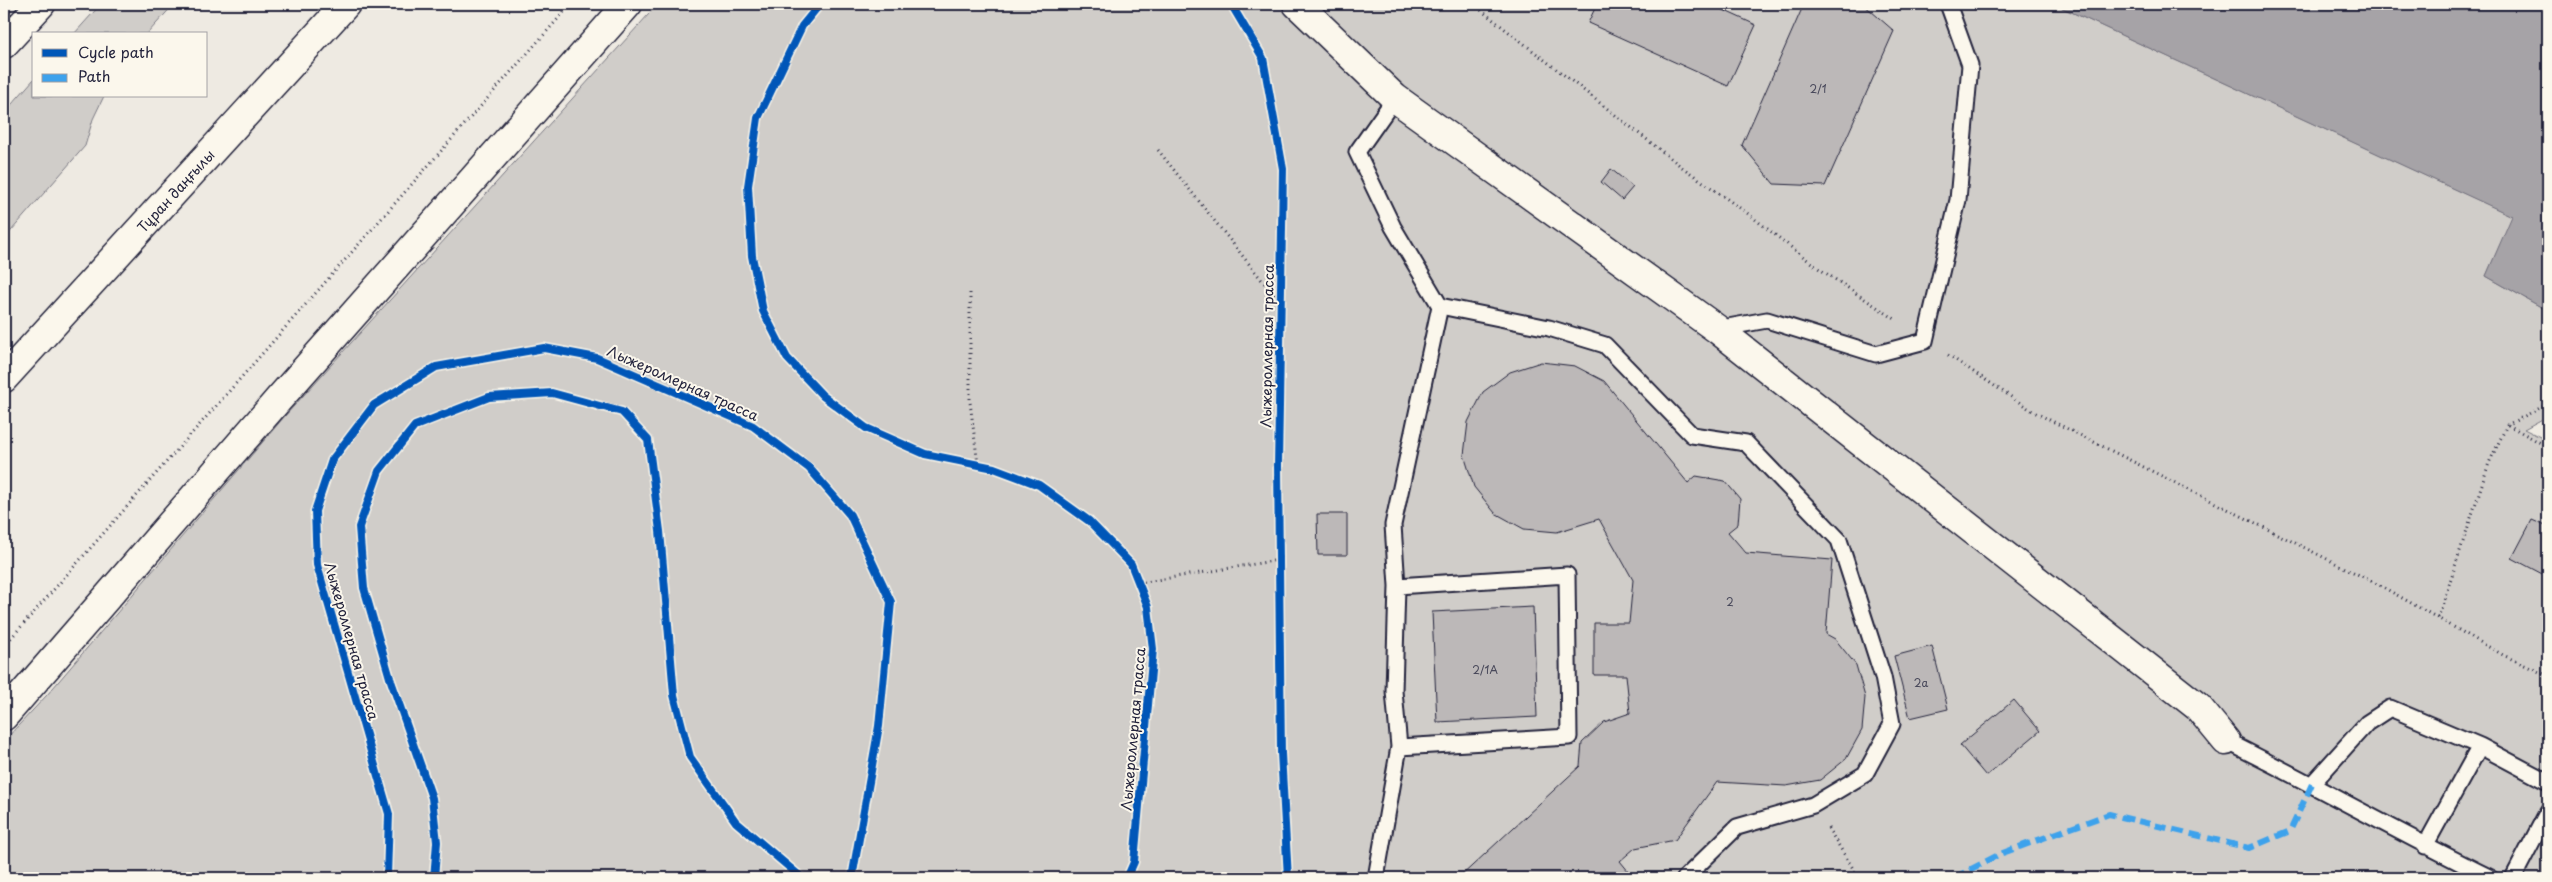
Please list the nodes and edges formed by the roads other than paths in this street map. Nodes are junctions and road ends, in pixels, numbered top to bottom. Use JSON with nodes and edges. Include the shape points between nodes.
{"nodes":[{"id":1,"x":41,"y":4,"type":"edge"},
{"id":2,"x":346,"y":4,"type":"edge"},
{"id":3,"x":628,"y":4,"type":"edge"},
{"id":4,"x":1297,"y":4,"type":"edge"},
{"id":5,"x":1948,"y":4,"type":"edge"},
{"id":6,"x":4,"y":44,"type":"edge"},
{"id":7,"x":1396,"y":98,"type":"junction"},
{"id":8,"x":1440,"y":306,"type":"junction"},
{"id":9,"x":1717,"y":329,"type":"junction"},
{"id":10,"x":4,"y":378,"type":"edge"},
{"id":11,"x":1397,"y":586,"type":"junction"},
{"id":12,"x":4,"y":716,"type":"edge"},
{"id":13,"x":2226,"y":741,"type":"joint"},
{"id":14,"x":2480,"y":746,"type":"junction"},
{"id":15,"x":1399,"y":747,"type":"junction"},
{"id":16,"x":2548,"y":782,"type":"edge"},
{"id":17,"x":2312,"y":784,"type":"junction"},
{"id":18,"x":2548,"y":811,"type":"edge"},
{"id":19,"x":2425,"y":846,"type":"junction"},
{"id":20,"x":1376,"y":878,"type":"edge"},
{"id":21,"x":1685,"y":878,"type":"edge"},
{"id":22,"x":2490,"y":878,"type":"edge"},
{"id":23,"x":2513,"y":878,"type":"edge"}],
"edges":[{"from":1,"to":6,"type":"street"},
{"from":2,"to":10,"type":"street","name":"Тұран даңғылы"},
{"from":3,"to":12,"type":"street"},
{"from":4,"to":7,"type":"street"},
{"from":5,"to":9,"type":"lane","via":[[1970,65],[1958,200],[1925,341],[1876,354],[1767,320]]},
{"from":7,"to":8,"type":"lane","via":[[1357,152],[1393,227]]},
{"from":7,"to":9,"type":"street"},
{"from":8,"to":11,"type":"lane","via":[[1393,525]]},
{"from":8,"to":21,"type":"lane","via":[[1549,328],[1605,345],[1692,435],[1746,443],[1839,540],[1882,677],[1892,724],[1865,774],[1813,805],[1737,827]]},
{"from":9,"to":13,"type":"street","via":[[2198,706]]},
{"from":11,"to":15,"type":"lane","via":[[1394,691]]},
{"from":11,"to":15,"type":"lane","via":[[1567,575],[1569,737]]},
{"from":13,"to":17,"type":"lane"},
{"from":14,"to":16,"type":"lane"},
{"from":14,"to":17,"type":"lane","via":[[2390,708],[2367,723]]},
{"from":14,"to":19,"type":"lane"},
{"from":15,"to":20,"type":"lane"},
{"from":17,"to":19,"type":"lane"},
{"from":18,"to":23,"type":"lane"},
{"from":19,"to":22,"type":"lane"}]}
